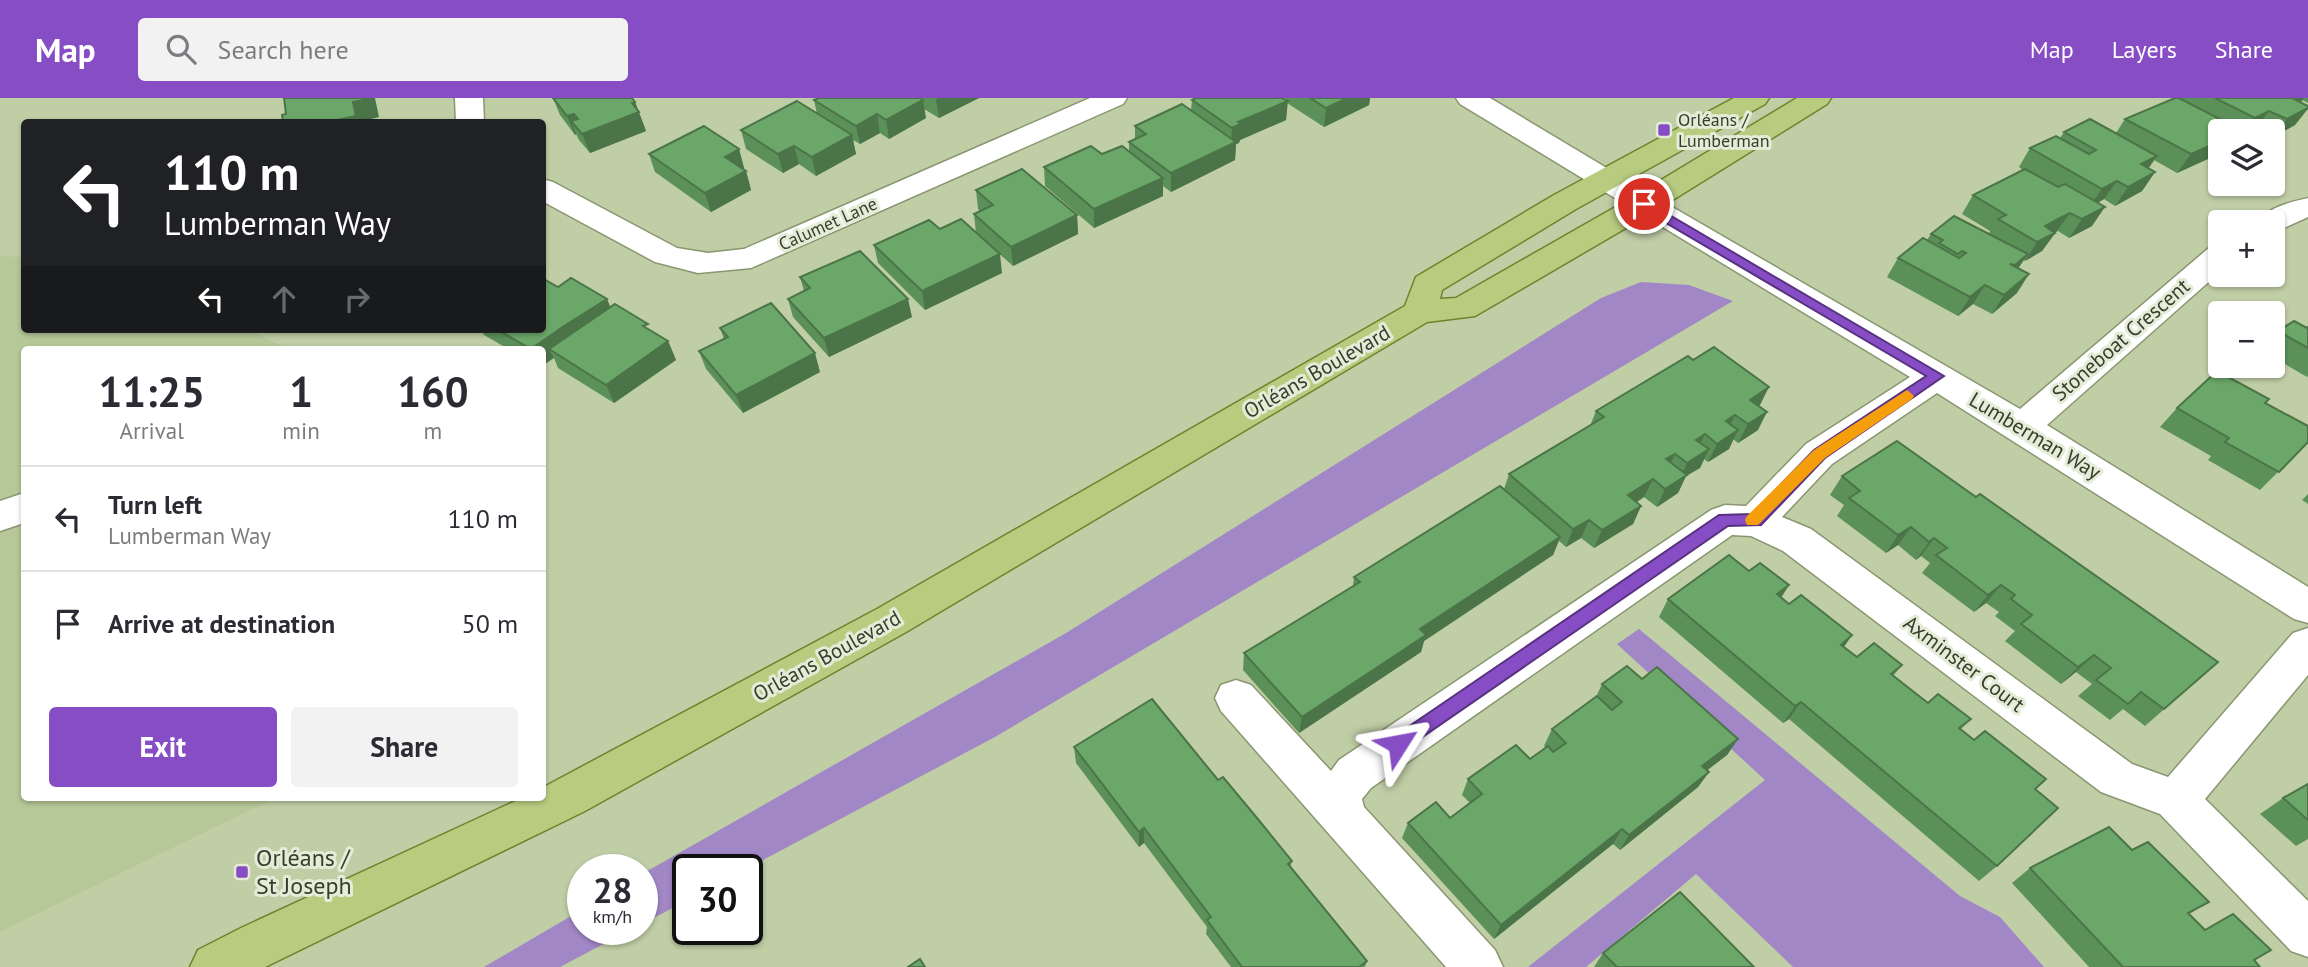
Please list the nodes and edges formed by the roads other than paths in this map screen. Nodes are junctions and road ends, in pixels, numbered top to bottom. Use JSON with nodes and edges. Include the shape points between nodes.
{"nodes":[{"id":1,"x":468,"y":98,"type":"edge"},
{"id":2,"x":1113,"y":98,"type":"edge"},
{"id":3,"x":1470,"y":98,"type":"edge"},
{"id":4,"x":1755,"y":98,"type":"edge"},
{"id":5,"x":1817,"y":98,"type":"edge"},
{"id":6,"x":470,"y":119,"type":"edge"},
{"id":7,"x":1606,"y":181,"type":"junction"},
{"id":8,"x":546,"y":190,"type":"edge"},
{"id":9,"x":1644,"y":204,"type":"junction"},
{"id":10,"x":2308,"y":207,"type":"edge"},
{"id":11,"x":2285,"y":216,"type":"edge"},
{"id":12,"x":2208,"y":265,"type":"edge"},
{"id":13,"x":1420,"y":312,"type":"junction"},
{"id":14,"x":1937,"y":376,"type":"junction"},
{"id":15,"x":2022,"y":427,"type":"junction"},
{"id":16,"x":21,"y":509,"type":"edge"},
{"id":17,"x":0,"y":516,"type":"edge"},
{"id":18,"x":1755,"y":520,"type":"junction"},
{"id":19,"x":2308,"y":607,"type":"edge"},
{"id":20,"x":2308,"y":645,"type":"edge"},
{"id":21,"x":1236,"y":698,"type":"dead end"},
{"id":22,"x":2176,"y":800,"type":"junction"},
{"id":23,"x":1345,"y":818,"type":"junction"},
{"id":24,"x":2308,"y":934,"type":"edge"},
{"id":25,"x":215,"y":967,"type":"edge"},
{"id":26,"x":1478,"y":967,"type":"edge"}],
"edges":[{"from":1,"to":6,"type":"street"},
{"from":2,"to":8,"type":"street","name":"Calumet Lane","via":[[764,253],[712,265],[666,255]]},
{"from":3,"to":7,"type":"street","name":"Lumberman Way"},
{"from":4,"to":7,"type":"main road"},
{"from":5,"to":9,"type":"main road","name":"Orléans Boulevard"},
{"from":7,"to":9,"type":"street","name":"Lumberman Way"},
{"from":7,"to":13,"type":"main road","via":[[1427,285]]},
{"from":9,"to":13,"type":"main road","name":"Orléans Boulevard","via":[[1463,308]]},
{"from":9,"to":14,"type":"street","name":"Lumberman Way"},
{"from":10,"to":11,"type":"street"},
{"from":12,"to":15,"type":"street","name":"Stoneboat Crescent"},
{"from":13,"to":25,"type":"main road","name":"Orléans Boulevard","via":[[942,593],[591,785]]},
{"from":14,"to":15,"type":"street","name":"Lumberman Way"},
{"from":14,"to":18,"type":"street","via":[[1819,454]]},
{"from":15,"to":19,"type":"street","name":"Lumberman Way"},
{"from":16,"to":17,"type":"street"},
{"from":18,"to":22,"type":"street","name":"Axminster Court","via":[[1797,540],[2117,778]]},
{"from":18,"to":23,"type":"street","via":[[1725,520],[1355,774],[1338,795]]},
{"from":20,"to":22,"type":"street"},
{"from":21,"to":23,"type":"street"},
{"from":22,"to":24,"type":"street","name":"Axminster Court"},
{"from":23,"to":26,"type":"street"}]}
